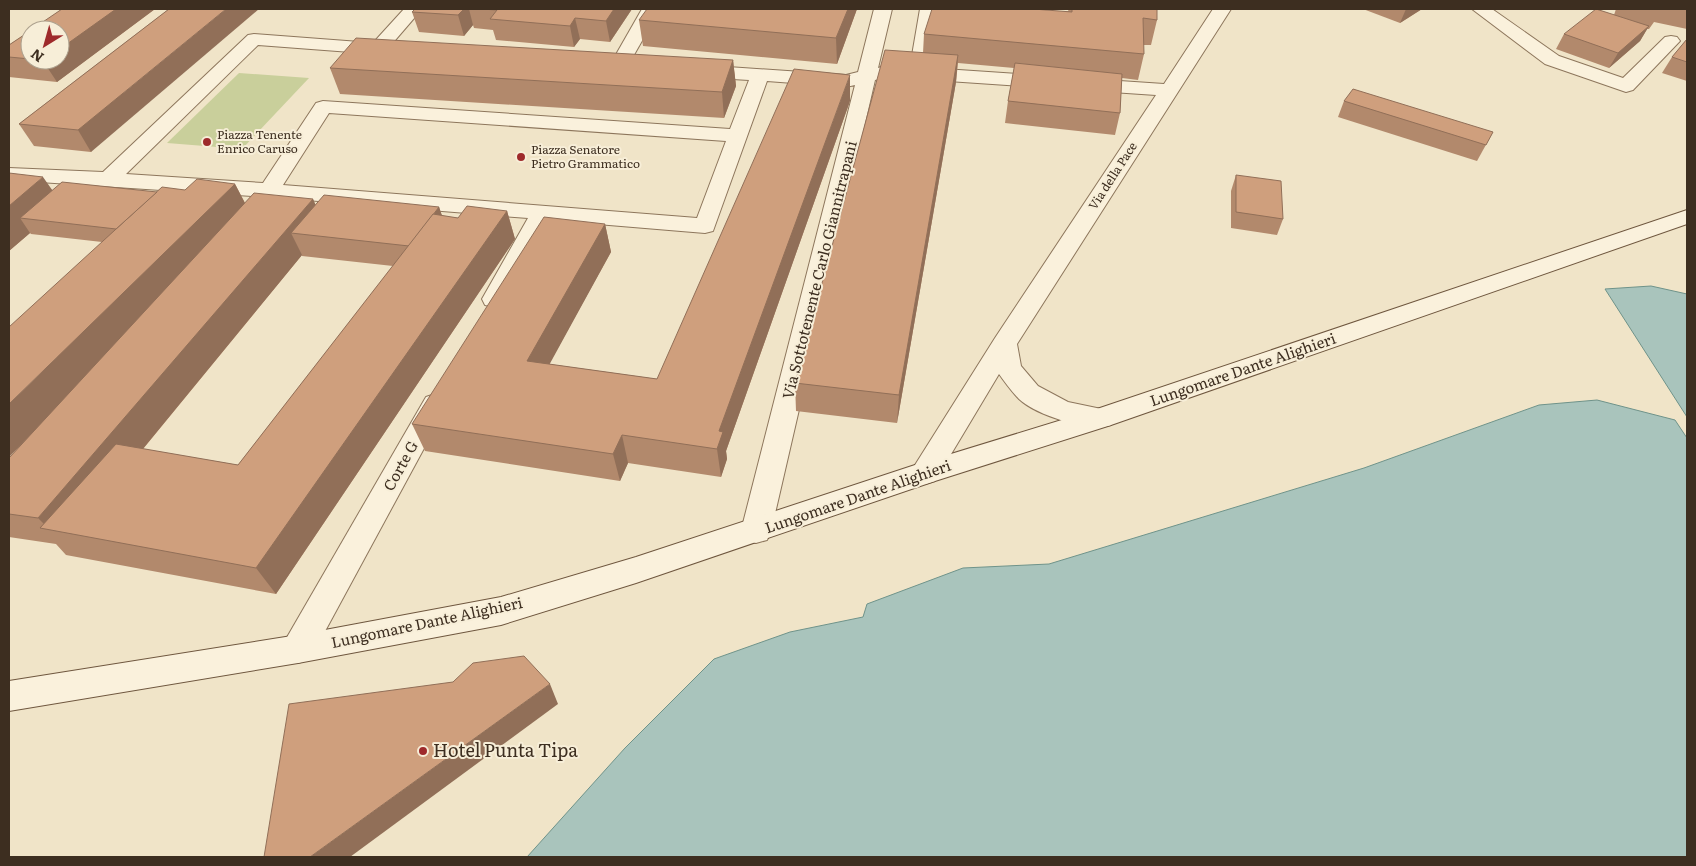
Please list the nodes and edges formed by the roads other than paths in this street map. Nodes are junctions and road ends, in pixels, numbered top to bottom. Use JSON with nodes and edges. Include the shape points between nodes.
{"nodes":[{"id":1,"x":413,"y":9,"type":"edge"},
{"id":2,"x":651,"y":9,"type":"edge"},
{"id":3,"x":884,"y":9,"type":"edge"},
{"id":4,"x":928,"y":9,"type":"edge"},
{"id":5,"x":1222,"y":9,"type":"edge"},
{"id":6,"x":1481,"y":9,"type":"edge"},
{"id":7,"x":1671,"y":41,"type":"dead end"},
{"id":8,"x":378,"y":48,"type":"junction"},
{"id":9,"x":406,"y":50,"type":"edge"},
{"id":10,"x":600,"y":64,"type":"edge"},
{"id":11,"x":359,"y":68,"type":"edge"},
{"id":12,"x":685,"y":70,"type":"edge"},
{"id":13,"x":919,"y":72,"type":"junction"},
{"id":14,"x":760,"y":75,"type":"junction"},
{"id":15,"x":868,"y":76,"type":"junction"},
{"id":16,"x":340,"y":89,"type":"edge"},
{"id":17,"x":1170,"y":90,"type":"junction"},
{"id":18,"x":323,"y":106,"type":"junction"},
{"id":19,"x":737,"y":136,"type":"junction"},
{"id":20,"x":9,"y":174,"type":"edge"},
{"id":21,"x":108,"y":178,"type":"junction"},
{"id":22,"x":270,"y":190,"type":"junction"},
{"id":23,"x":250,"y":214,"type":"edge"},
{"id":24,"x":1687,"y":217,"type":"edge"},
{"id":25,"x":538,"y":221,"type":"junction"},
{"id":26,"x":480,"y":324,"type":"edge"},
{"id":27,"x":1004,"y":344,"type":"junction"},
{"id":28,"x":447,"y":384,"type":"edge"},
{"id":29,"x":1101,"y":418,"type":"junction"},
{"id":30,"x":925,"y":474,"type":"junction"},
{"id":31,"x":756,"y":531,"type":"junction"},
{"id":32,"x":298,"y":649,"type":"junction"},
{"id":33,"x":9,"y":696,"type":"edge"}],
"edges":[{"from":1,"to":8,"type":"street"},
{"from":2,"to":10,"type":"street","via":[[629,66]]},
{"from":3,"to":15,"type":"street","name":"Via Sottotenente Carlo Giannitrapani"},
{"from":4,"to":13,"type":"street"},
{"from":5,"to":17,"type":"street","name":"Via della Pace"},
{"from":6,"to":7,"type":"street","via":[[1552,60],[1626,86]]},
{"from":8,"to":9,"type":"street"},
{"from":8,"to":11,"type":"street"},
{"from":8,"to":21,"type":"street","via":[[254,39]]},
{"from":12,"to":14,"type":"street"},
{"from":13,"to":15,"type":"street","via":[[889,71]]},
{"from":13,"to":17,"type":"street"},
{"from":14,"to":15,"type":"street","via":[[846,81]]},
{"from":14,"to":19,"type":"street"},
{"from":15,"to":31,"type":"street","name":"Via Sottotenente Carlo Giannitrapani"},
{"from":16,"to":18,"type":"street"},
{"from":17,"to":27,"type":"street","name":"Via della Pace"},
{"from":18,"to":19,"type":"street"},
{"from":18,"to":22,"type":"street"},
{"from":19,"to":25,"type":"street","via":[[705,226]]},
{"from":20,"to":21,"type":"street"},
{"from":21,"to":22,"type":"street"},
{"from":22,"to":23,"type":"street"},
{"from":22,"to":25,"type":"street"},
{"from":24,"to":29,"type":"street","name":"Lungomare Dante Alighieri"},
{"from":25,"to":26,"type":"street"},
{"from":27,"to":29,"type":"street","via":[[1009,369],[1029,393],[1062,411]]},
{"from":27,"to":30,"type":"street","name":"Via della Pace"},
{"from":28,"to":32,"type":"street","name":"Corte G"},
{"from":29,"to":30,"type":"street","name":"Lungomare Dante Alighieri"},
{"from":30,"to":31,"type":"street","name":"Lungomare Dante Alighieri"},
{"from":31,"to":32,"type":"street","name":"Lungomare Dante Alighieri","via":[[501,610]]},
{"from":32,"to":33,"type":"street","name":"Lungomare Dante Alighieri"}]}
